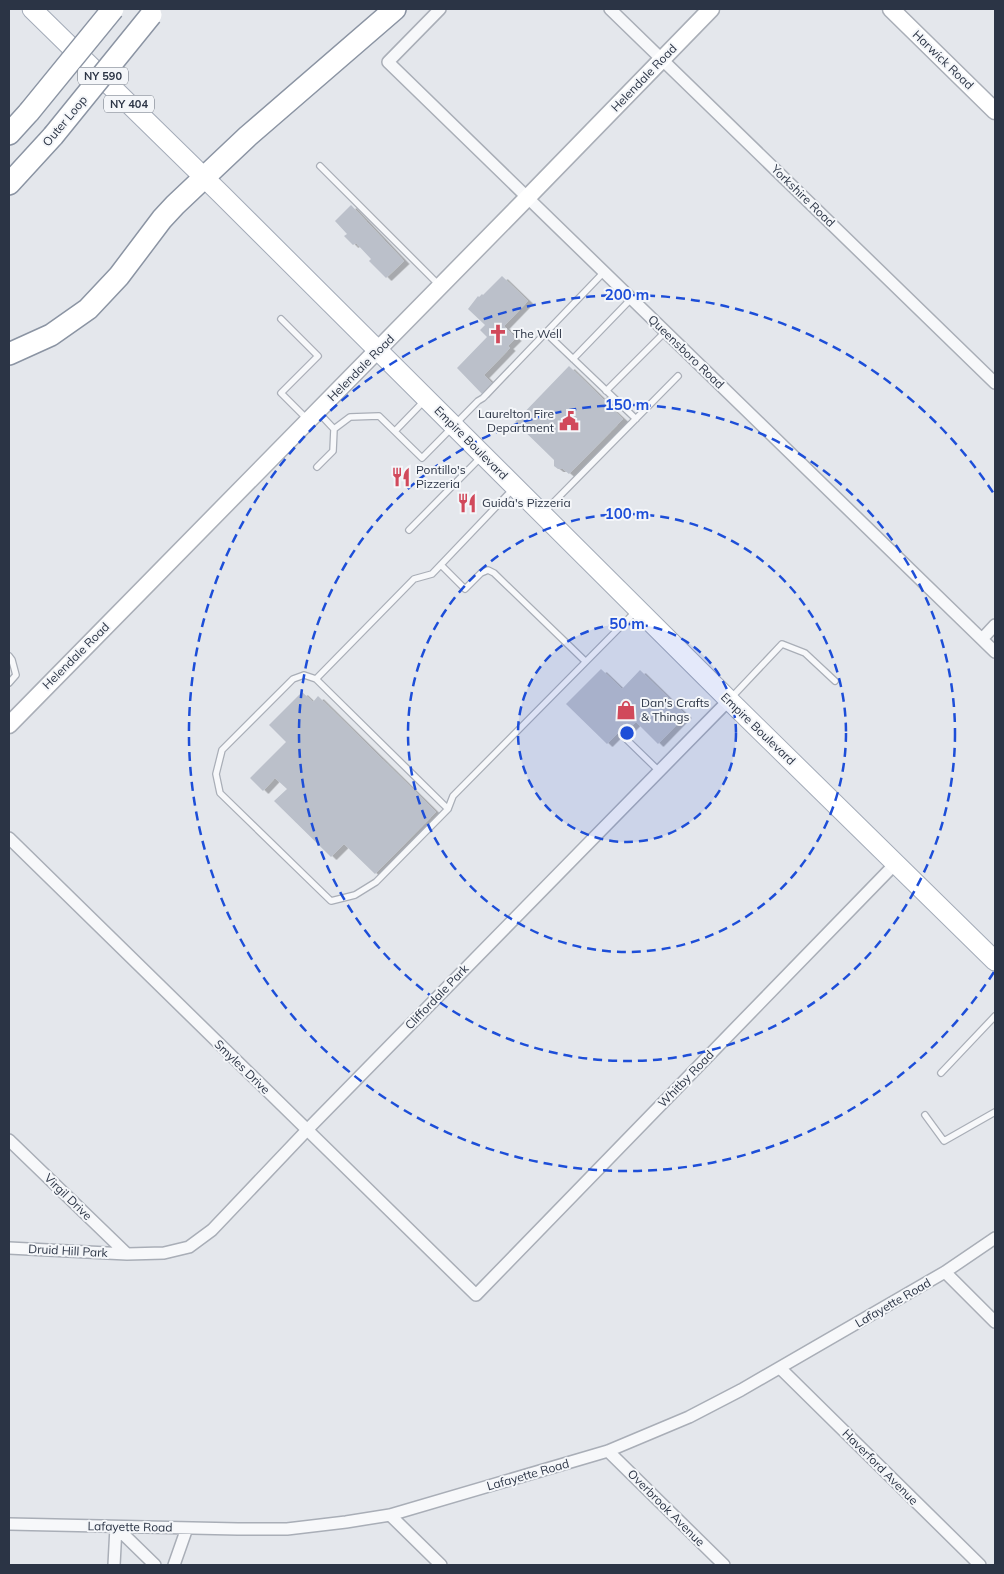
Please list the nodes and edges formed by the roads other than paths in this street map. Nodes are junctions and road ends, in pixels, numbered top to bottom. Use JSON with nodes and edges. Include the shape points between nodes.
{"nodes":[{"id":1,"x":32,"y":9,"type":"edge"},
{"id":2,"x":113,"y":9,"type":"edge"},
{"id":3,"x":395,"y":9,"type":"edge"},
{"id":4,"x":440,"y":9,"type":"edge"},
{"id":5,"x":610,"y":9,"type":"edge"},
{"id":6,"x":711,"y":9,"type":"edge"},
{"id":7,"x":891,"y":9,"type":"edge"},
{"id":8,"x":154,"y":12,"type":"edge"},
{"id":9,"x":662,"y":60,"type":"junction"},
{"id":10,"x":995,"y":111,"type":"edge"},
{"id":11,"x":9,"y":134,"type":"edge"},
{"id":12,"x":320,"y":166,"type":"dead end"},
{"id":13,"x":204,"y":177,"type":"junction"},
{"id":14,"x":9,"y":184,"type":"edge"},
{"id":15,"x":527,"y":198,"type":"junction"},
{"id":16,"x":604,"y":272,"type":"junction"},
{"id":17,"x":440,"y":286,"type":"junction"},
{"id":18,"x":631,"y":299,"type":"junction"},
{"id":19,"x":281,"y":319,"type":"dead end"},
{"id":20,"x":665,"y":332,"type":"junction"},
{"id":21,"x":546,"y":333,"type":"junction"},
{"id":22,"x":377,"y":351,"type":"junction"},
{"id":23,"x":9,"y":354,"type":"edge"},
{"id":24,"x":573,"y":359,"type":"junction"},
{"id":25,"x":678,"y":376,"type":"dead end"},
{"id":26,"x":995,"y":383,"type":"edge"},
{"id":27,"x":606,"y":391,"type":"junction"},
{"id":28,"x":426,"y":399,"type":"junction"},
{"id":29,"x":313,"y":416,"type":"junction"},
{"id":30,"x":636,"y":419,"type":"junction"},
{"id":31,"x":453,"y":426,"type":"junction"},
{"id":32,"x":334,"y":428,"type":"junction"},
{"id":33,"x":394,"y":431,"type":"junction"},
{"id":34,"x":482,"y":455,"type":"junction"},
{"id":35,"x":317,"y":467,"type":"dead end"},
{"id":36,"x":515,"y":488,"type":"junction"},
{"id":37,"x":541,"y":514,"type":"junction"},
{"id":38,"x":408,"y":530,"type":"dead end"},
{"id":39,"x":441,"y":565,"type":"junction"},
{"id":40,"x":637,"y":609,"type":"junction"},
{"id":41,"x":995,"y":625,"type":"edge"},
{"id":42,"x":982,"y":639,"type":"junction"},
{"id":43,"x":995,"y":652,"type":"edge"},
{"id":44,"x":9,"y":656,"type":"edge"},
{"id":45,"x":585,"y":661,"type":"junction"},
{"id":46,"x":316,"y":679,"type":"junction"},
{"id":47,"x":835,"y":681,"type":"dead end"},
{"id":48,"x":9,"y":683,"type":"edge"},
{"id":49,"x":729,"y":700,"type":"junction"},
{"id":50,"x":9,"y":725,"type":"edge"},
{"id":51,"x":623,"y":736,"type":"dead end"},
{"id":52,"x":659,"y":771,"type":"junction"},
{"id":53,"x":448,"y":809,"type":"junction"},
{"id":54,"x":9,"y":838,"type":"edge"},
{"id":55,"x":896,"y":864,"type":"junction"},
{"id":56,"x":995,"y":961,"type":"edge"},
{"id":57,"x":995,"y":1016,"type":"edge"},
{"id":58,"x":941,"y":1074,"type":"dead end"},
{"id":59,"x":995,"y":1112,"type":"edge"},
{"id":60,"x":925,"y":1115,"type":"dead end"},
{"id":61,"x":307,"y":1130,"type":"junction"},
{"id":62,"x":9,"y":1140,"type":"edge"},
{"id":63,"x":995,"y":1238,"type":"edge"},
{"id":64,"x":9,"y":1248,"type":"edge"},
{"id":65,"x":127,"y":1254,"type":"junction"},
{"id":66,"x":945,"y":1272,"type":"junction"},
{"id":67,"x":476,"y":1295,"type":"joint"},
{"id":68,"x":995,"y":1322,"type":"edge"},
{"id":69,"x":780,"y":1368,"type":"junction"},
{"id":70,"x":608,"y":1451,"type":"junction"},
{"id":71,"x":390,"y":1515,"type":"junction"},
{"id":72,"x":9,"y":1524,"type":"edge"},
{"id":73,"x":116,"y":1527,"type":"junction"},
{"id":74,"x":187,"y":1528,"type":"junction"},
{"id":75,"x":114,"y":1565,"type":"edge"},
{"id":76,"x":155,"y":1565,"type":"edge"},
{"id":77,"x":174,"y":1565,"type":"edge"},
{"id":78,"x":440,"y":1565,"type":"edge"},
{"id":79,"x":724,"y":1565,"type":"edge"},
{"id":80,"x":980,"y":1565,"type":"edge"}],
"edges":[{"from":1,"to":13,"type":"main road","name":"Empire Boulevard","number":"NY 404"},
{"from":2,"to":11,"type":"highway","number":"NY 590","bridge":true},
{"from":3,"to":13,"type":"highway"},
{"from":4,"to":15,"type":"street","name":"Queensboro Road","via":[[388,62]]},
{"from":5,"to":9,"type":"street","name":"Yorkshire Road"},
{"from":6,"to":9,"type":"street","name":"Helendale Road"},
{"from":7,"to":10,"type":"street","name":"Harwick Road"},
{"from":8,"to":14,"type":"highway","name":"Outer Loop","number":"NY 590","bridge":true},
{"from":9,"to":15,"type":"street","name":"Helendale Road"},
{"from":9,"to":26,"type":"street","name":"Yorkshire Road"},
{"from":12,"to":17,"type":"lane"},
{"from":13,"to":22,"type":"main road","name":"Empire Boulevard"},
{"from":13,"to":23,"type":"highway","via":[[162,219],[125,268],[88,309],[50,335]]},
{"from":15,"to":16,"type":"street","name":"Queensboro Road"},
{"from":15,"to":17,"type":"street","name":"Helendale Road"},
{"from":16,"to":18,"type":"street","name":"Queensboro Road"},
{"from":16,"to":21,"type":"lane"},
{"from":17,"to":22,"type":"street","name":"Helendale Road"},
{"from":18,"to":20,"type":"street","name":"Queensboro Road"},
{"from":18,"to":24,"type":"lane"},
{"from":19,"to":29,"type":"lane","via":[[318,356],[281,393]]},
{"from":20,"to":27,"type":"lane"},
{"from":20,"to":42,"type":"street","name":"Queensboro Road"},
{"from":21,"to":24,"type":"lane"},
{"from":21,"to":31,"type":"lane"},
{"from":22,"to":28,"type":"main road","name":"Empire Boulevard"},
{"from":22,"to":29,"type":"street","name":"Helendale Road"},
{"from":24,"to":27,"type":"lane"},
{"from":25,"to":30,"type":"lane"},
{"from":27,"to":30,"type":"lane"},
{"from":28,"to":31,"type":"main road","name":"Empire Boulevard"},
{"from":28,"to":33,"type":"lane"},
{"from":29,"to":32,"type":"lane"},
{"from":29,"to":50,"type":"street","name":"Helendale Road"},
{"from":30,"to":37,"type":"lane"},
{"from":31,"to":33,"type":"lane","via":[[422,458]]},
{"from":31,"to":34,"type":"main road","name":"Empire Boulevard"},
{"from":32,"to":33,"type":"lane","via":[[350,417],[379,416]]},
{"from":32,"to":35,"type":"lane","via":[[334,450]]},
{"from":34,"to":36,"type":"main road","name":"Empire Boulevard"},
{"from":34,"to":38,"type":"lane"},
{"from":36,"to":37,"type":"main road","name":"Empire Boulevard"},
{"from":36,"to":39,"type":"lane"},
{"from":37,"to":40,"type":"main road","name":"Empire Boulevard"},
{"from":39,"to":45,"type":"lane","via":[[465,589],[481,573],[488,570],[494,573]]},
{"from":39,"to":46,"type":"lane","via":[[432,574],[414,579]]},
{"from":40,"to":45,"type":"lane"},
{"from":40,"to":49,"type":"main road","name":"Empire Boulevard"},
{"from":41,"to":42,"type":"street"},
{"from":42,"to":43,"type":"street","name":"Queensboro Road"},
{"from":44,"to":48,"type":"lane","via":[[16,676]]},
{"from":45,"to":53,"type":"lane","via":[[453,796]]},
{"from":46,"to":53,"type":"lane"},
{"from":46,"to":53,"type":"lane","via":[[304,676],[293,679],[222,750],[216,774],[220,793],[331,901],[355,895],[376,882]]},
{"from":47,"to":49,"type":"lane","via":[[805,653],[782,644]]},
{"from":49,"to":52,"type":"street","name":"Cliffordale Park"},
{"from":49,"to":55,"type":"main road","name":"Empire Boulevard"},
{"from":51,"to":52,"type":"lane"},
{"from":52,"to":61,"type":"street","name":"Cliffordale Park"},
{"from":54,"to":61,"type":"street","name":"Smyles Drive"},
{"from":55,"to":56,"type":"main road","name":"Empire Boulevard"},
{"from":55,"to":67,"type":"street","name":"Whitby Road"},
{"from":57,"to":58,"type":"lane"},
{"from":59,"to":60,"type":"lane","via":[[944,1141]]},
{"from":61,"to":65,"type":"street","name":"Cliffordale Park","via":[[200,1240],[189,1247],[164,1254]]},
{"from":61,"to":67,"type":"street","name":"Smyles Drive"},
{"from":62,"to":65,"type":"street","name":"Virgil Drive"},
{"from":63,"to":66,"type":"street","name":"Lafayette Road"},
{"from":64,"to":65,"type":"street","name":"Druid Hill Park"},
{"from":66,"to":68,"type":"street"},
{"from":66,"to":69,"type":"street","name":"Lafayette Road"},
{"from":69,"to":70,"type":"street","name":"Lafayette Road","via":[[689,1417]]},
{"from":69,"to":80,"type":"street","name":"Haverford Avenue"},
{"from":70,"to":71,"type":"street","name":"Lafayette Road"},
{"from":70,"to":79,"type":"street","name":"Overbrook Avenue"},
{"from":71,"to":74,"type":"street","name":"Lafayette Road","via":[[287,1529]]},
{"from":71,"to":78,"type":"street"},
{"from":72,"to":73,"type":"street","name":"Lafayette Road"},
{"from":73,"to":74,"type":"street","name":"Lafayette Road"},
{"from":73,"to":75,"type":"street"},
{"from":73,"to":76,"type":"street"},
{"from":74,"to":77,"type":"street"}]}
